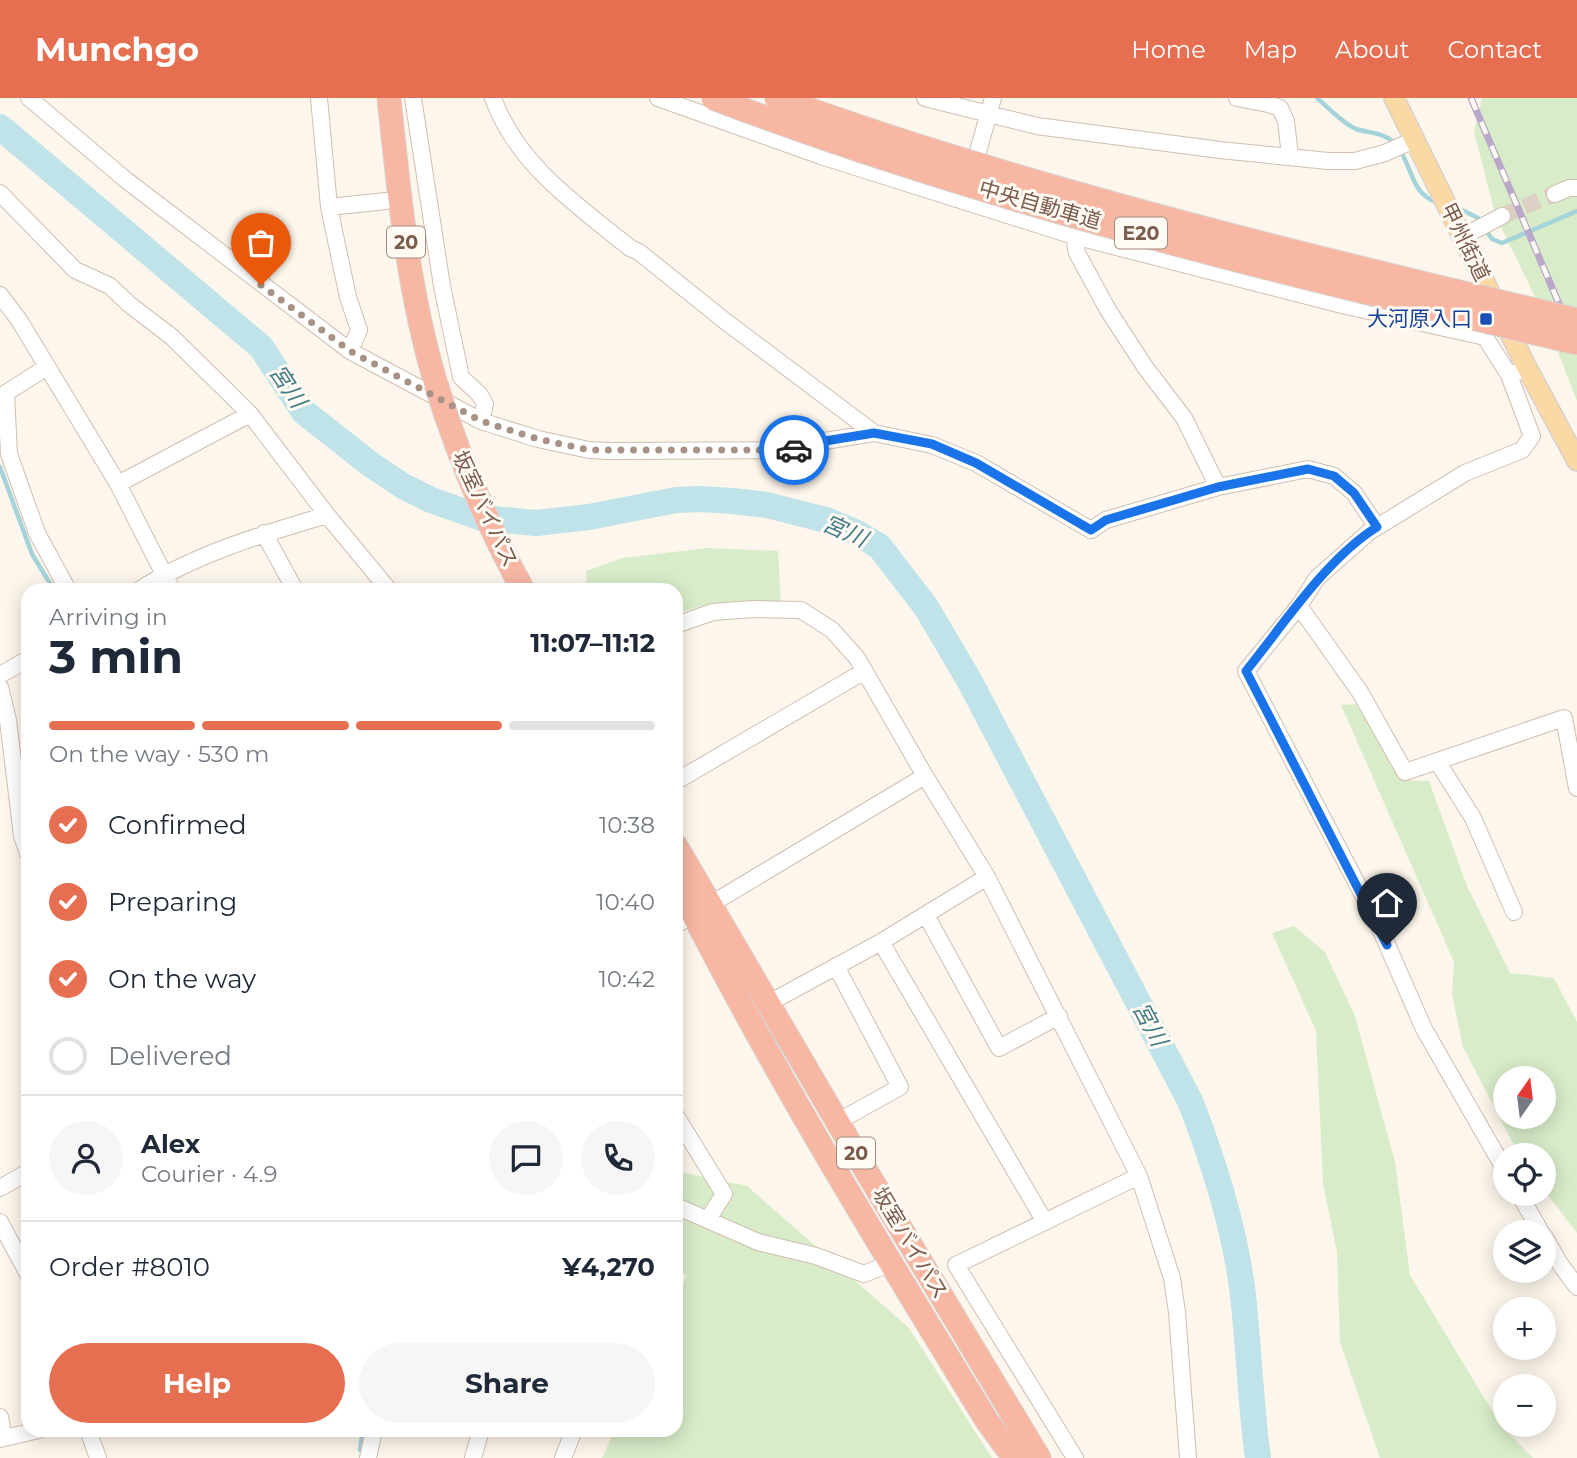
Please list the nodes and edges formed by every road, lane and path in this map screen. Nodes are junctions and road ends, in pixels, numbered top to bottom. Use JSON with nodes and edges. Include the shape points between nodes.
{"nodes":[{"id":1,"x":29,"y":98,"type":"edge"},
{"id":2,"x":319,"y":98,"type":"edge"},
{"id":3,"x":389,"y":98,"type":"edge"},
{"id":4,"x":413,"y":98,"type":"edge"},
{"id":5,"x":493,"y":98,"type":"edge"},
{"id":6,"x":659,"y":98,"type":"edge"},
{"id":7,"x":713,"y":98,"type":"edge"},
{"id":8,"x":776,"y":98,"type":"edge"},
{"id":9,"x":925,"y":98,"type":"edge"},
{"id":10,"x":1237,"y":98,"type":"edge"},
{"id":11,"x":1394,"y":98,"type":"edge"},
{"id":12,"x":992,"y":106,"type":"edge"},
{"id":13,"x":1416,"y":139,"type":"junction"},
{"id":14,"x":1290,"y":156,"type":"junction"},
{"id":15,"x":1577,"y":188,"type":"edge"},
{"id":16,"x":0,"y":193,"type":"edge"},
{"id":17,"x":1555,"y":194,"type":"tunnel mouth"},
{"id":18,"x":386,"y":201,"type":"dead end"},
{"id":19,"x":963,"y":202,"type":"junction"},
{"id":20,"x":329,"y":207,"type":"junction"},
{"id":21,"x":1502,"y":216,"type":"tunnel mouth"},
{"id":22,"x":1074,"y":236,"type":"junction"},
{"id":23,"x":1462,"y":237,"type":"junction"},
{"id":24,"x":0,"y":295,"type":"edge"},
{"id":25,"x":1577,"y":320,"type":"edge"},
{"id":26,"x":1577,"y":343,"type":"edge"},
{"id":27,"x":350,"y":351,"type":"junction"},
{"id":28,"x":47,"y":367,"type":"junction"},
{"id":29,"x":1518,"y":371,"type":"junction"},
{"id":30,"x":250,"y":414,"type":"junction"},
{"id":31,"x":481,"y":421,"type":"junction"},
{"id":32,"x":874,"y":433,"type":"junction"},
{"id":33,"x":1577,"y":461,"type":"edge"},
{"id":34,"x":118,"y":484,"type":"junction"},
{"id":35,"x":1218,"y":487,"type":"junction"},
{"id":36,"x":327,"y":514,"type":"junction"},
{"id":37,"x":1377,"y":527,"type":"junction"},
{"id":38,"x":264,"y":533,"type":"junction"},
{"id":39,"x":163,"y":574,"type":"junction"},
{"id":40,"x":64,"y":583,"type":"edge"},
{"id":41,"x":150,"y":583,"type":"edge"},
{"id":42,"x":168,"y":583,"type":"edge"},
{"id":43,"x":291,"y":583,"type":"edge"},
{"id":44,"x":383,"y":583,"type":"edge"},
{"id":45,"x":519,"y":583,"type":"edge"},
{"id":46,"x":1299,"y":606,"type":"junction"},
{"id":47,"x":683,"y":623,"type":"edge"},
{"id":48,"x":21,"y":663,"type":"edge"},
{"id":49,"x":863,"y":672,"type":"junction"},
{"id":50,"x":0,"y":675,"type":"edge"},
{"id":51,"x":0,"y":687,"type":"edge"},
{"id":52,"x":1437,"y":761,"type":"junction"},
{"id":53,"x":925,"y":776,"type":"junction"},
{"id":54,"x":683,"y":777,"type":"edge"},
{"id":55,"x":1577,"y":788,"type":"edge"},
{"id":56,"x":21,"y":794,"type":"edge"},
{"id":57,"x":683,"y":874,"type":"edge"},
{"id":58,"x":987,"y":877,"type":"junction"},
{"id":59,"x":683,"y":894,"type":"edge"},
{"id":60,"x":1514,"y":912,"type":"dead end"},
{"id":61,"x":693,"y":914,"type":"edge"},
{"id":62,"x":926,"y":915,"type":"junction"},
{"id":63,"x":881,"y":942,"type":"junction"},
{"id":64,"x":836,"y":966,"type":"junction"},
{"id":65,"x":780,"y":997,"type":"dead end"},
{"id":66,"x":1059,"y":1016,"type":"junction"},
{"id":67,"x":837,"y":1122,"type":"junction"},
{"id":68,"x":683,"y":1128,"type":"edge"},
{"id":69,"x":1493,"y":1149,"type":"edge"},
{"id":70,"x":21,"y":1176,"type":"edge"},
{"id":71,"x":1139,"y":1176,"type":"junction"},
{"id":72,"x":0,"y":1188,"type":"edge"},
{"id":73,"x":683,"y":1209,"type":"edge"},
{"id":74,"x":708,"y":1219,"type":"junction"},
{"id":75,"x":0,"y":1222,"type":"edge"},
{"id":76,"x":1045,"y":1222,"type":"junction"},
{"id":77,"x":1556,"y":1257,"type":"edge"},
{"id":78,"x":21,"y":1261,"type":"edge"},
{"id":79,"x":891,"y":1264,"type":"junction"},
{"id":80,"x":1577,"y":1286,"type":"edge"},
{"id":81,"x":0,"y":1418,"type":"edge"},
{"id":82,"x":21,"y":1434,"type":"edge"},
{"id":83,"x":90,"y":1437,"type":"edge"},
{"id":84,"x":372,"y":1437,"type":"edge"},
{"id":85,"x":479,"y":1437,"type":"edge"},
{"id":86,"x":571,"y":1437,"type":"edge"},
{"id":87,"x":2,"y":1439,"type":"edge"},
{"id":88,"x":98,"y":1458,"type":"edge"},
{"id":89,"x":368,"y":1458,"type":"edge"},
{"id":90,"x":473,"y":1458,"type":"edge"},
{"id":91,"x":563,"y":1458,"type":"edge"},
{"id":92,"x":1014,"y":1458,"type":"edge"},
{"id":93,"x":1039,"y":1458,"type":"edge"},
{"id":94,"x":1075,"y":1458,"type":"edge"},
{"id":95,"x":1188,"y":1458,"type":"edge"}],
"edges":[{"from":1,"to":27,"type":"street","via":[[126,180]]},
{"from":2,"to":20,"type":"street"},
{"from":3,"to":45,"type":"highway","name":"坂室バイパス","number":"20","bridge":true,"via":[[422,338],[453,438]]},
{"from":4,"to":31,"type":"street","via":[[421,195],[461,377],[485,404]]},
{"from":5,"to":32,"type":"street","via":[[513,139],[546,178],[630,248]]},
{"from":6,"to":19,"type":"street"},
{"from":7,"to":26,"type":"highway","name":"中央自動車道","number":"E20","bridge":true,"via":[[999,194],[1388,298]]},
{"from":8,"to":25,"type":"highway","name":"中央自動車道","number":"E20","bridge":true,"via":[[1103,201]]},
{"from":9,"to":12,"type":"street"},
{"from":10,"to":14,"type":"street","via":[[1280,108]]},
{"from":11,"to":13,"type":"main road","name":"甲州街道"},
{"from":12,"to":14,"type":"street","via":[[1037,126]]},
{"from":12,"to":19,"type":"street"},
{"from":13,"to":14,"type":"street","via":[[1355,162]]},
{"from":13,"to":23,"type":"main road","name":"甲州街道"},
{"from":15,"to":17,"type":"street"},
{"from":16,"to":30,"type":"street","via":[[75,270],[110,286],[173,337]]},
{"from":18,"to":20,"type":"street"},
{"from":19,"to":22,"type":"street"},
{"from":20,"to":27,"type":"street","via":[[359,330]]},
{"from":21,"to":23,"type":"street"},
{"from":22,"to":29,"type":"street","via":[[1485,337]]},
{"from":22,"to":35,"type":"street","via":[[1077,253],[1108,310],[1184,418]]},
{"from":23,"to":29,"type":"main road","name":"甲州街道"},
{"from":24,"to":28,"type":"street"},
{"from":27,"to":31,"type":"street"},
{"from":28,"to":34,"type":"street"},
{"from":28,"to":40,"type":"street","via":[[6,393],[9,454],[37,533]]},
{"from":29,"to":33,"type":"main road","name":"甲州街道"},
{"from":29,"to":37,"type":"street","via":[[1532,436],[1522,450],[1465,473]]},
{"from":30,"to":34,"type":"street"},
{"from":30,"to":36,"type":"street"},
{"from":31,"to":32,"type":"street","via":[[538,439],[609,451],[793,450]]},
{"from":32,"to":35,"type":"street","via":[[932,444],[976,463],[1091,530],[1106,520]]},
{"from":34,"to":39,"type":"street"},
{"from":35,"to":37,"type":"street","via":[[1308,469],[1334,476],[1354,493]]},
{"from":36,"to":38,"type":"street"},
{"from":36,"to":44,"type":"street"},
{"from":37,"to":46,"type":"street","via":[[1317,578]]},
{"from":38,"to":39,"type":"street"},
{"from":38,"to":43,"type":"street"},
{"from":39,"to":41,"type":"street"},
{"from":39,"to":42,"type":"street"},
{"from":46,"to":52,"type":"street","via":[[1360,692],[1405,772]]},
{"from":46,"to":69,"type":"street","via":[[1246,671],[1378,924],[1424,1029]]},
{"from":47,"to":49,"type":"street","via":[[713,612],[801,610],[832,630]]},
{"from":48,"to":50,"type":"street"},
{"from":49,"to":53,"type":"street"},
{"from":49,"to":54,"type":"street"},
{"from":51,"to":56,"type":"street"},
{"from":52,"to":55,"type":"street","via":[[1564,718]]},
{"from":52,"to":60,"type":"street","via":[[1473,818]]},
{"from":53,"to":58,"type":"street"},
{"from":53,"to":61,"type":"street"},
{"from":57,"to":61,"type":"highway","name":"坂室バイパス","number":"20"},
{"from":58,"to":62,"type":"street"},
{"from":58,"to":66,"type":"street"},
{"from":59,"to":61,"type":"highway","name":"坂室バイパス","number":"20"},
{"from":61,"to":67,"type":"highway","name":"坂室バイパス","number":"20"},
{"from":61,"to":79,"type":"highway","name":"坂室バイパス","number":"20","via":[[807,1123]]},
{"from":62,"to":63,"type":"street"},
{"from":62,"to":66,"type":"street","via":[[999,1048]]},
{"from":63,"to":64,"type":"street"},
{"from":63,"to":76,"type":"street"},
{"from":64,"to":65,"type":"street"},
{"from":64,"to":67,"type":"street","via":[[901,1087]]},
{"from":66,"to":71,"type":"street"},
{"from":67,"to":93,"type":"highway","name":"坂室バイパス","number":"20"},
{"from":68,"to":74,"type":"street","via":[[724,1195]]},
{"from":70,"to":72,"type":"street"},
{"from":71,"to":76,"type":"street"},
{"from":71,"to":95,"type":"street","via":[[1172,1278]]},
{"from":73,"to":74,"type":"street"},
{"from":74,"to":79,"type":"street","via":[[758,1242],[864,1274]]},
{"from":75,"to":78,"type":"street"},
{"from":76,"to":94,"type":"street","via":[[956,1265]]},
{"from":77,"to":80,"type":"street"},
{"from":79,"to":92,"type":"highway","name":"坂室バイパス","number":"20"},
{"from":81,"to":87,"type":"street"},
{"from":82,"to":87,"type":"street"},
{"from":83,"to":88,"type":"street"},
{"from":84,"to":89,"type":"street"},
{"from":85,"to":90,"type":"street"},
{"from":86,"to":91,"type":"street"}]}
